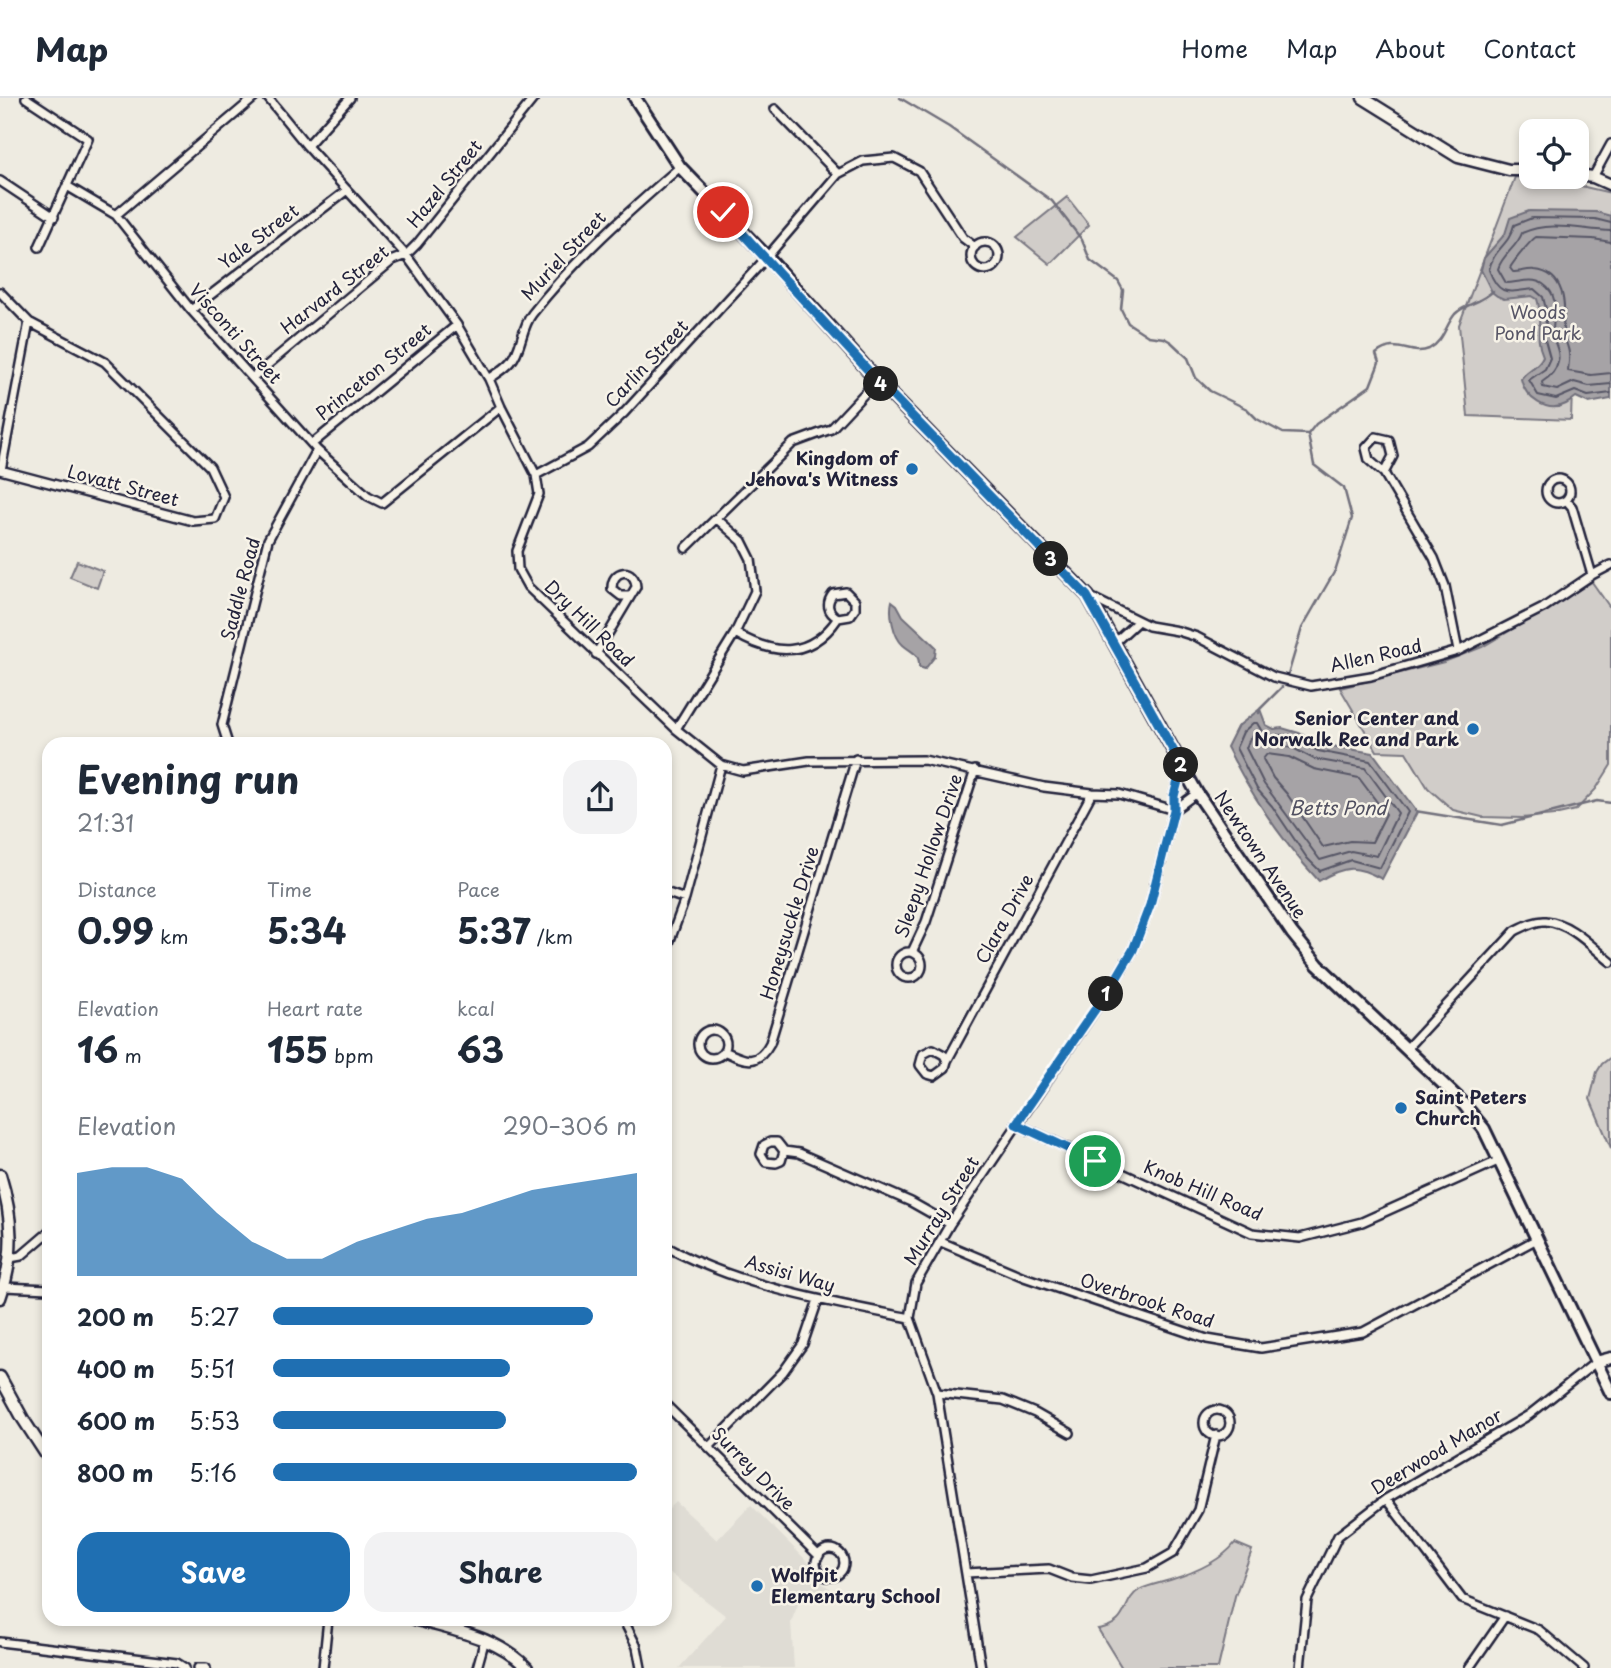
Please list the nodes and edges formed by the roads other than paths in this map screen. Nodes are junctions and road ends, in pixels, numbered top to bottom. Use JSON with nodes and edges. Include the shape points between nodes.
{"nodes":[{"id":1,"x":26,"y":98,"type":"edge"},
{"id":2,"x":254,"y":98,"type":"edge"},
{"id":3,"x":268,"y":98,"type":"edge"},
{"id":4,"x":350,"y":98,"type":"edge"},
{"id":5,"x":534,"y":98,"type":"edge"},
{"id":6,"x":635,"y":98,"type":"edge"},
{"id":7,"x":1363,"y":98,"type":"edge"},
{"id":8,"x":775,"y":110,"type":"dead end"},
{"id":9,"x":1611,"y":144,"type":"edge"},
{"id":10,"x":307,"y":146,"type":"junction"},
{"id":11,"x":680,"y":167,"type":"junction"},
{"id":12,"x":1519,"y":170,"type":"edge"},
{"id":13,"x":838,"y":174,"type":"junction"},
{"id":14,"x":1589,"y":177,"type":"edge"},
{"id":15,"x":1592,"y":177,"type":"junction"},
{"id":16,"x":0,"y":181,"type":"edge"},
{"id":17,"x":1611,"y":184,"type":"edge"},
{"id":18,"x":67,"y":186,"type":"junction"},
{"id":19,"x":347,"y":190,"type":"junction"},
{"id":20,"x":116,"y":215,"type":"junction"},
{"id":21,"x":54,"y":217,"type":"junction"},
{"id":22,"x":39,"y":247,"type":"dead end"},
{"id":23,"x":975,"y":247,"type":"dead end"},
{"id":24,"x":406,"y":255,"type":"junction"},
{"id":25,"x":766,"y":257,"type":"junction"},
{"id":26,"x":0,"y":292,"type":"edge"},
{"id":27,"x":191,"y":310,"type":"junction"},
{"id":28,"x":29,"y":322,"type":"junction"},
{"id":29,"x":457,"y":325,"type":"junction"},
{"id":30,"x":253,"y":377,"type":"junction"},
{"id":31,"x":489,"y":379,"type":"junction"},
{"id":32,"x":877,"y":380,"type":"junction"},
{"id":33,"x":501,"y":407,"type":"junction"},
{"id":34,"x":314,"y":447,"type":"junction"},
{"id":35,"x":1,"y":470,"type":"edge"},
{"id":36,"x":1384,"y":473,"type":"junction"},
{"id":37,"x":536,"y":475,"type":"junction"},
{"id":38,"x":1566,"y":500,"type":"dead end"},
{"id":39,"x":717,"y":519,"type":"junction"},
{"id":40,"x":686,"y":548,"type":"dead end"},
{"id":41,"x":1611,"y":565,"type":"edge"},
{"id":42,"x":1592,"y":575,"type":"junction"},
{"id":43,"x":629,"y":596,"type":"dead end"},
{"id":44,"x":1087,"y":596,"type":"junction"},
{"id":45,"x":838,"y":618,"type":"dead end"},
{"id":46,"x":1138,"y":621,"type":"junction"},
{"id":47,"x":735,"y":633,"type":"junction"},
{"id":48,"x":1114,"y":643,"type":"junction"},
{"id":49,"x":1458,"y":651,"type":"junction"},
{"id":50,"x":596,"y":654,"type":"junction"},
{"id":51,"x":676,"y":729,"type":"junction"},
{"id":52,"x":226,"y":737,"type":"edge"},
{"id":53,"x":856,"y":759,"type":"junction"},
{"id":54,"x":721,"y":765,"type":"junction"},
{"id":55,"x":1182,"y":766,"type":"junction"},
{"id":56,"x":975,"y":770,"type":"junction"},
{"id":57,"x":1092,"y":793,"type":"junction"},
{"id":58,"x":1197,"y":793,"type":"junction"},
{"id":59,"x":1174,"y":810,"type":"junction"},
{"id":60,"x":672,"y":894,"type":"edge"},
{"id":61,"x":685,"y":899,"type":"junction"},
{"id":62,"x":672,"y":935,"type":"edge"},
{"id":63,"x":912,"y":952,"type":"dead end"},
{"id":64,"x":1611,"y":962,"type":"edge"},
{"id":65,"x":1406,"y":1049,"type":"junction"},
{"id":66,"x":724,"y":1051,"type":"dead end"},
{"id":67,"x":947,"y":1061,"type":"dead end"},
{"id":68,"x":1016,"y":1124,"type":"junction"},
{"id":69,"x":784,"y":1151,"type":"dead end"},
{"id":70,"x":1500,"y":1160,"type":"junction"},
{"id":71,"x":0,"y":1175,"type":"edge"},
{"id":72,"x":950,"y":1224,"type":"junction"},
{"id":73,"x":42,"y":1237,"type":"edge"},
{"id":74,"x":1537,"y":1239,"type":"junction"},
{"id":75,"x":941,"y":1242,"type":"junction"},
{"id":76,"x":672,"y":1250,"type":"edge"},
{"id":77,"x":10,"y":1258,"type":"junction"},
{"id":78,"x":42,"y":1290,"type":"edge"},
{"id":79,"x":2,"y":1293,"type":"edge"},
{"id":80,"x":818,"y":1300,"type":"junction"},
{"id":81,"x":910,"y":1318,"type":"junction"},
{"id":82,"x":1611,"y":1357,"type":"edge"},
{"id":83,"x":1596,"y":1362,"type":"junction"},
{"id":84,"x":0,"y":1377,"type":"edge"},
{"id":85,"x":937,"y":1393,"type":"junction"},
{"id":86,"x":1611,"y":1393,"type":"edge"},
{"id":87,"x":672,"y":1411,"type":"edge"},
{"id":88,"x":1070,"y":1433,"type":"dead end"},
{"id":89,"x":1216,"y":1436,"type":"dead end"},
{"id":90,"x":42,"y":1444,"type":"edge"},
{"id":91,"x":709,"y":1447,"type":"junction"},
{"id":92,"x":1386,"y":1499,"type":"junction"},
{"id":93,"x":819,"y":1556,"type":"dead end"},
{"id":94,"x":966,"y":1573,"type":"junction"},
{"id":95,"x":1505,"y":1616,"type":"junction"},
{"id":96,"x":327,"y":1626,"type":"edge"},
{"id":97,"x":440,"y":1626,"type":"edge"},
{"id":98,"x":626,"y":1626,"type":"edge"},
{"id":99,"x":485,"y":1639,"type":"junction"},
{"id":100,"x":0,"y":1642,"type":"edge"},
{"id":101,"x":185,"y":1668,"type":"edge"},
{"id":102,"x":198,"y":1668,"type":"edge"},
{"id":103,"x":206,"y":1668,"type":"edge"},
{"id":104,"x":323,"y":1668,"type":"edge"},
{"id":105,"x":477,"y":1668,"type":"edge"},
{"id":106,"x":527,"y":1668,"type":"edge"},
{"id":107,"x":641,"y":1668,"type":"edge"},
{"id":108,"x":981,"y":1668,"type":"edge"},
{"id":109,"x":1300,"y":1668,"type":"edge"},
{"id":110,"x":1469,"y":1668,"type":"edge"},
{"id":111,"x":1584,"y":1668,"type":"edge"}],
"edges":[{"from":1,"to":18,"type":"street","via":[[88,139]]},
{"from":2,"to":20,"type":"street"},
{"from":3,"to":10,"type":"street"},
{"from":4,"to":10,"type":"street"},
{"from":5,"to":24,"type":"street","name":"Hazel Street"},
{"from":6,"to":11,"type":"main road","name":"Newtown Avenue"},
{"from":7,"to":12,"type":"street","via":[[1458,157]]},
{"from":8,"to":13,"type":"street"},
{"from":9,"to":15,"type":"street"},
{"from":10,"to":19,"type":"street"},
{"from":11,"to":25,"type":"main road","name":"Newtown Avenue"},
{"from":11,"to":31,"type":"street","name":"Muriel Street","via":[[607,230],[531,316],[509,364]]},
{"from":13,"to":23,"type":"street","via":[[863,161],[894,158],[919,170],[962,238]]},
{"from":13,"to":25,"type":"street","name":"Carlin Street"},
{"from":14,"to":15,"type":"street"},
{"from":15,"to":17,"type":"street"},
{"from":16,"to":21,"type":"street"},
{"from":18,"to":20,"type":"street","name":"Visconti Street"},
{"from":18,"to":21,"type":"street"},
{"from":19,"to":24,"type":"street"},
{"from":19,"to":27,"type":"street","name":"Yale Street"},
{"from":20,"to":27,"type":"street","name":"Visconti Street"},
{"from":21,"to":22,"type":"street"},
{"from":24,"to":29,"type":"street"},
{"from":24,"to":30,"type":"street","name":"Harvard Street","via":[[393,260]]},
{"from":25,"to":32,"type":"main road","name":"Newtown Avenue"},
{"from":25,"to":37,"type":"street","name":"Carlin Street","via":[[624,413],[588,447]]},
{"from":26,"to":28,"type":"street"},
{"from":27,"to":30,"type":"street","name":"Visconti Street"},
{"from":28,"to":35,"type":"street"},
{"from":28,"to":35,"type":"street","name":"Lovatt Street","via":[[105,362],[210,467],[224,497],[215,519],[193,521]]},
{"from":29,"to":31,"type":"street"},
{"from":29,"to":34,"type":"street","name":"Princeton Street"},
{"from":30,"to":34,"type":"street","name":"Visconti Street"},
{"from":31,"to":33,"type":"street"},
{"from":32,"to":39,"type":"street","via":[[831,429],[793,443]]},
{"from":32,"to":44,"type":"main road","name":"Newtown Avenue"},
{"from":33,"to":34,"type":"street","name":"Visconti Street","via":[[382,503]]},
{"from":33,"to":37,"type":"street"},
{"from":34,"to":52,"type":"street","name":"Saddle Road","via":[[268,540],[222,725]]},
{"from":36,"to":36,"type":"street","via":[[1393,456],[1389,440],[1376,437],[1366,448],[1369,460]]},
{"from":36,"to":49,"type":"street","via":[[1434,558],[1445,586]]},
{"from":37,"to":50,"type":"street","name":"Dry Hill Road","via":[[539,494],[517,551],[518,569],[528,586]]},
{"from":38,"to":42,"type":"street","via":[[1572,506]]},
{"from":39,"to":40,"type":"street"},
{"from":39,"to":47,"type":"street","via":[[742,541],[755,577],[755,591]]},
{"from":41,"to":42,"type":"street","name":"Allen Road"},
{"from":42,"to":49,"type":"street","name":"Allen Road","via":[[1543,608]]},
{"from":43,"to":50,"type":"street"},
{"from":44,"to":46,"type":"street","name":"Allen Road"},
{"from":44,"to":48,"type":"main road","name":"Newtown Avenue"},
{"from":45,"to":47,"type":"street","via":[[818,640],[794,649],[769,649]]},
{"from":46,"to":48,"type":"street"},
{"from":46,"to":49,"type":"street","name":"Allen Road","via":[[1197,637],[1274,677],[1311,686],[1371,677]]},
{"from":47,"to":51,"type":"street"},
{"from":48,"to":55,"type":"main road","name":"Newtown Avenue"},
{"from":50,"to":51,"type":"street","name":"Dry Hill Road"},
{"from":51,"to":54,"type":"street","name":"Dry Hill Road"},
{"from":53,"to":54,"type":"street","via":[[743,771]]},
{"from":53,"to":56,"type":"street","via":[[924,760]]},
{"from":53,"to":66,"type":"street","name":"Honeysuckle Drive","via":[[770,1043],[759,1057],[749,1060]]},
{"from":54,"to":61,"type":"street"},
{"from":55,"to":58,"type":"main road","name":"Newtown Avenue"},
{"from":55,"to":59,"type":"street","name":"Murray Street"},
{"from":56,"to":57,"type":"street"},
{"from":56,"to":63,"type":"street","name":"Sleepy Hollow Drive"},
{"from":57,"to":59,"type":"street","via":[[1119,794]]},
{"from":57,"to":67,"type":"street","name":"Clara Drive"},
{"from":58,"to":59,"type":"street"},
{"from":58,"to":65,"type":"main road","name":"Newtown Avenue","via":[[1318,965]]},
{"from":59,"to":68,"type":"street","name":"Murray Street","via":[[1150,905],[1133,950]]},
{"from":60,"to":61,"type":"street"},
{"from":61,"to":62,"type":"street"},
{"from":64,"to":65,"type":"street","via":[[1561,925],[1546,921],[1515,930]]},
{"from":65,"to":70,"type":"main road","name":"Newtown Avenue","via":[[1476,1118]]},
{"from":68,"to":70,"type":"street","name":"Knob Hill Road","via":[[1252,1233],[1300,1238],[1362,1222]]},
{"from":68,"to":72,"type":"street","name":"Murray Street"},
{"from":69,"to":72,"type":"street","via":[[799,1153],[911,1202]]},
{"from":70,"to":74,"type":"main road","name":"Newtown Avenue"},
{"from":71,"to":77,"type":"street","via":[[11,1220]]},
{"from":72,"to":75,"type":"street","name":"Murray Street"},
{"from":73,"to":77,"type":"street","via":[[21,1256]]},
{"from":74,"to":75,"type":"street","name":"Overbrook Road","via":[[1363,1332],[1261,1348],[1207,1339],[1024,1277]]},
{"from":74,"to":83,"type":"main road","name":"Newtown Avenue"},
{"from":75,"to":81,"type":"street","name":"Murray Street","via":[[916,1283]]},
{"from":76,"to":80,"type":"street","name":"Assisi Way","via":[[695,1262]]},
{"from":77,"to":79,"type":"street"},
{"from":78,"to":79,"type":"street"},
{"from":80,"to":81,"type":"street","name":"Assisi Way"},
{"from":80,"to":91,"type":"street","via":[[803,1344],[783,1372]]},
{"from":81,"to":85,"type":"street","name":"Murray Street"},
{"from":82,"to":83,"type":"street"},
{"from":83,"to":86,"type":"main road","name":"Newtown Avenue"},
{"from":83,"to":92,"type":"street","name":"Deerwood Manor","via":[[1529,1415]]},
{"from":84,"to":90,"type":"street"},
{"from":85,"to":88,"type":"street","via":[[1003,1400]]},
{"from":85,"to":94,"type":"street","name":"Murray Street"},
{"from":87,"to":91,"type":"street","name":"Surrey Drive"},
{"from":89,"to":94,"type":"street","via":[[1198,1510],[1173,1553],[1147,1568],[1091,1580],[1049,1569]]},
{"from":91,"to":93,"type":"street","name":"Surrey Drive"},
{"from":92,"to":95,"type":"street","via":[[1462,1599]]},
{"from":92,"to":109,"type":"street","name":"Deerwood Manor","via":[[1338,1536],[1307,1600]]},
{"from":94,"to":108,"type":"street","name":"Murray Street"},
{"from":95,"to":110,"type":"street"},
{"from":95,"to":111,"type":"street","via":[[1539,1630]]},
{"from":96,"to":104,"type":"street"},
{"from":97,"to":99,"type":"street"},
{"from":98,"to":107,"type":"street"},
{"from":99,"to":105,"type":"street"},
{"from":99,"to":106,"type":"street"},
{"from":100,"to":101,"type":"street","via":[[177,1663]]},
{"from":102,"to":103,"type":"street"}]}
